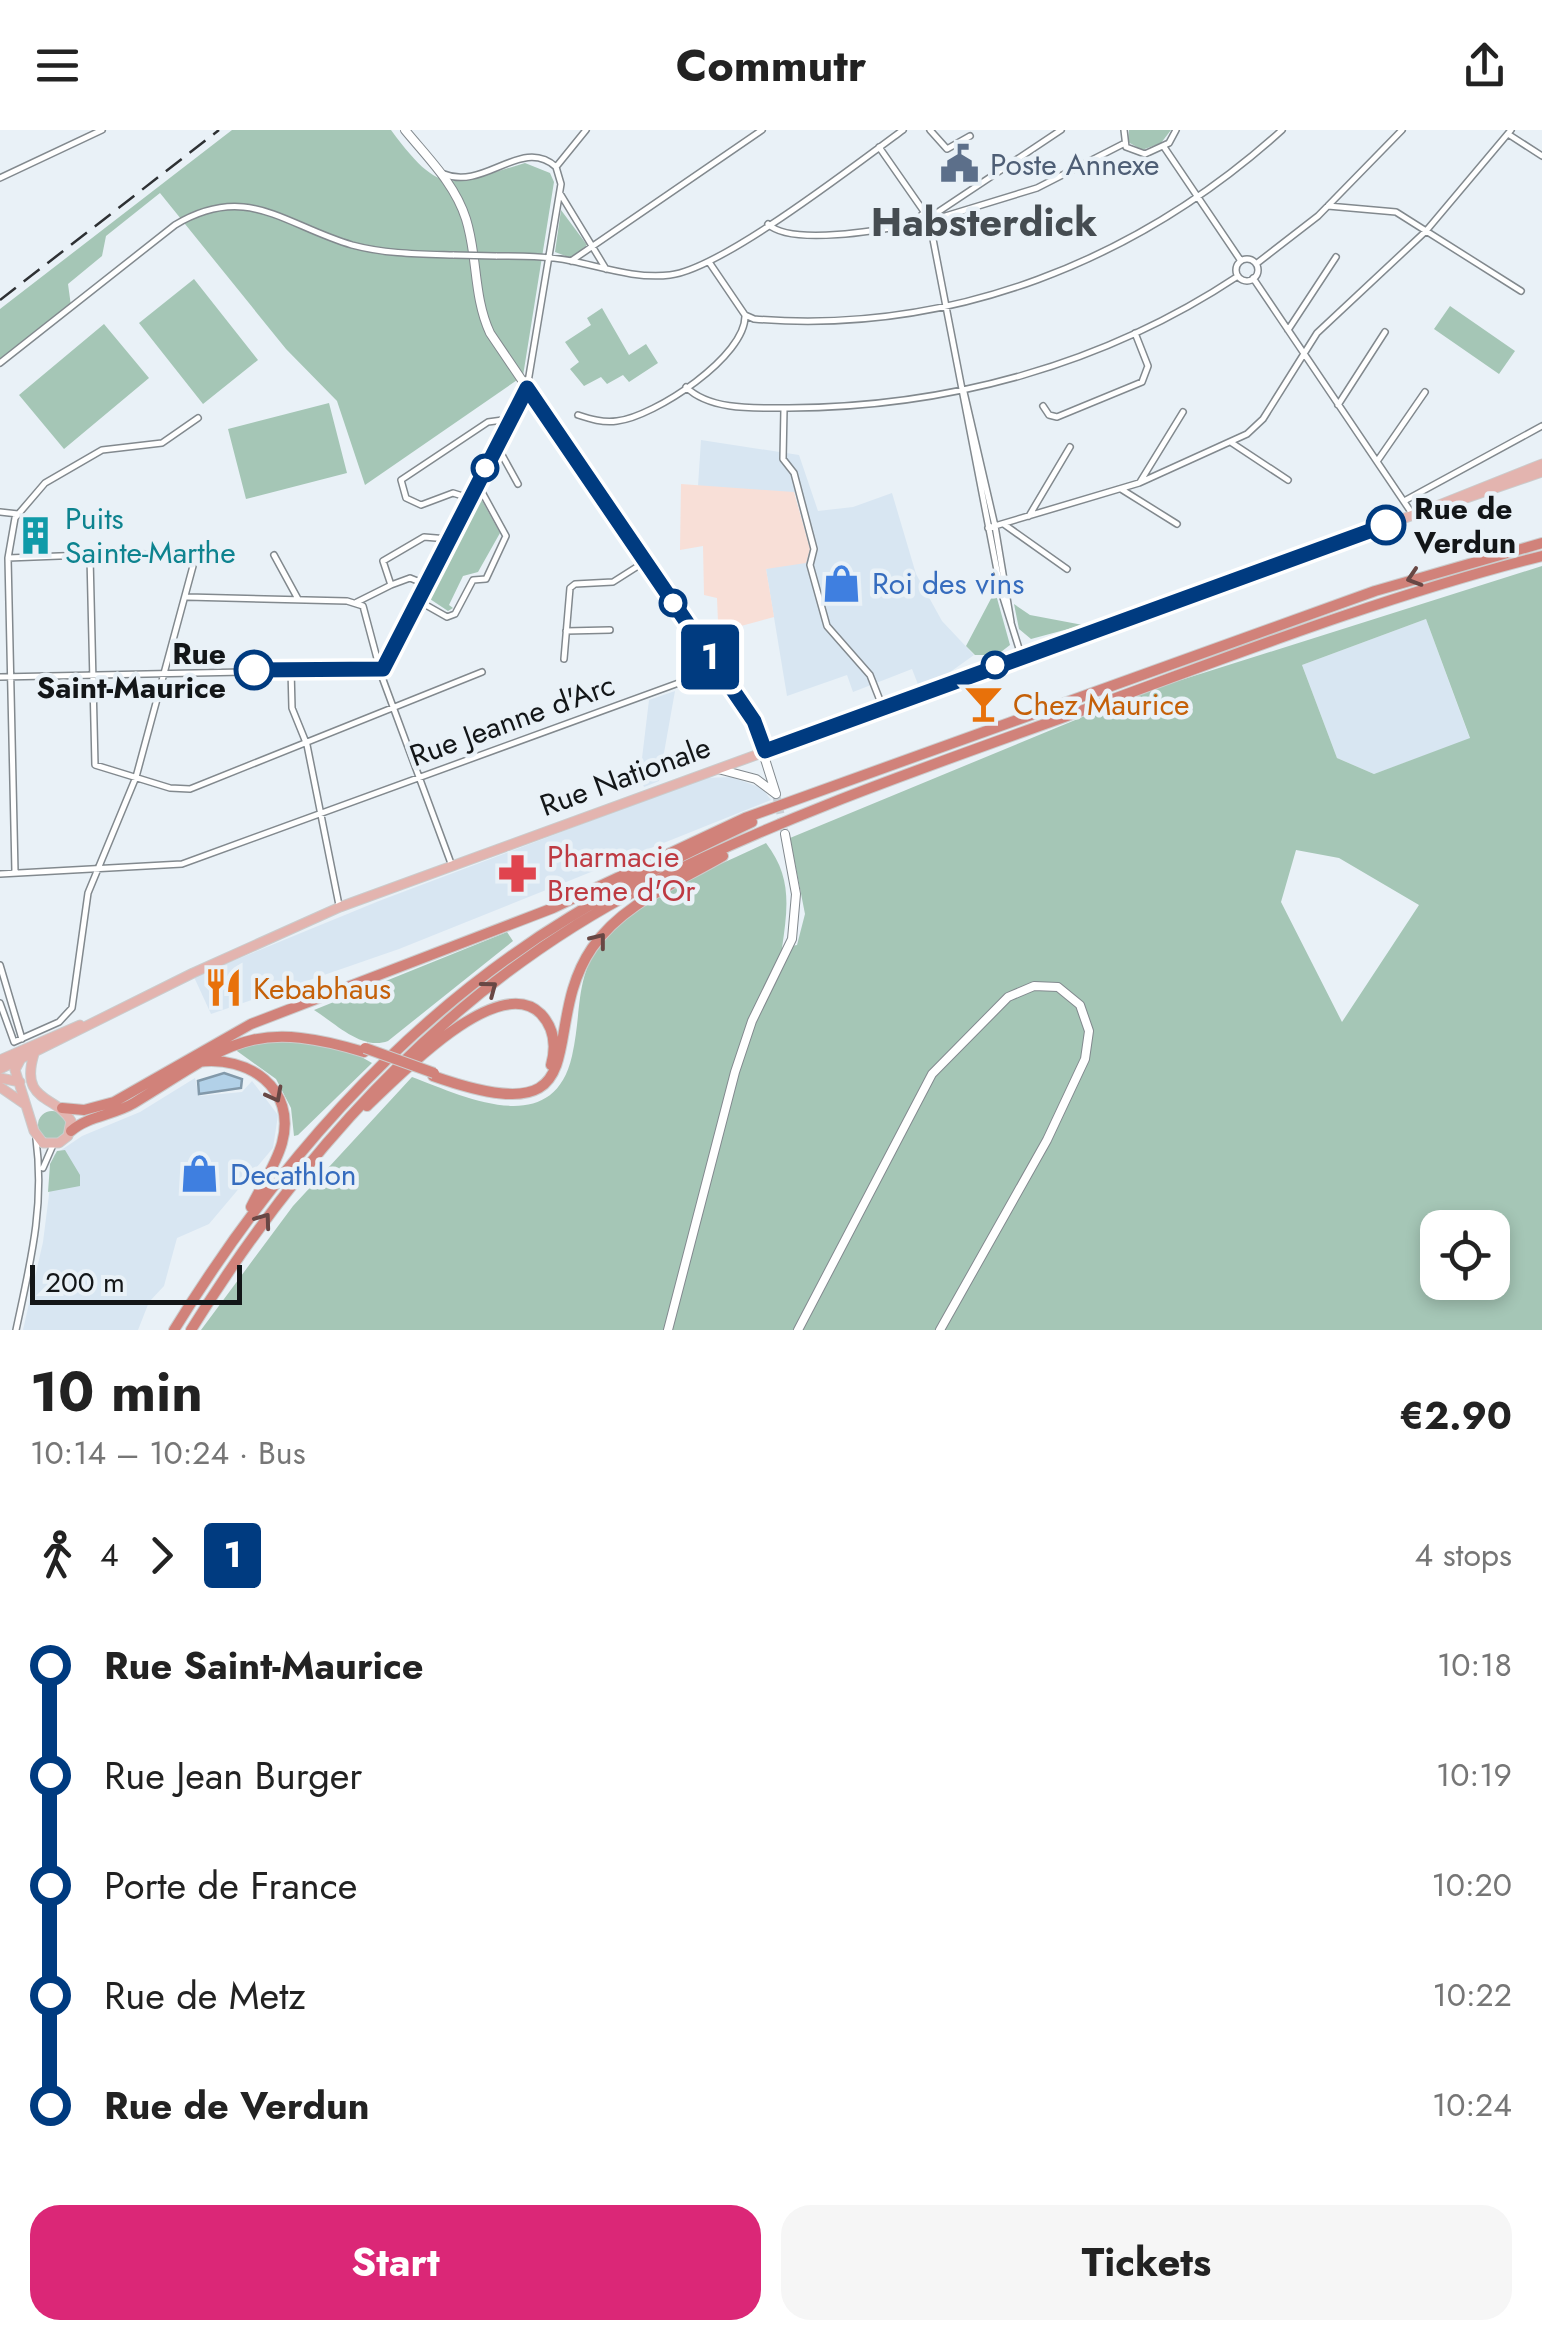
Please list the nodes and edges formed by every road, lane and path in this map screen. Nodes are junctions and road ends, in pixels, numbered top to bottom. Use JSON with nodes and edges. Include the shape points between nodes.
{"nodes":[{"id":1,"x":102,"y":130,"type":"edge"},
{"id":2,"x":405,"y":130,"type":"edge"},
{"id":3,"x":586,"y":130,"type":"edge"},
{"id":4,"x":762,"y":130,"type":"edge"},
{"id":5,"x":903,"y":130,"type":"edge"},
{"id":6,"x":930,"y":130,"type":"edge"},
{"id":7,"x":1062,"y":130,"type":"edge"},
{"id":8,"x":1124,"y":130,"type":"edge"},
{"id":9,"x":1176,"y":130,"type":"edge"},
{"id":10,"x":1282,"y":130,"type":"edge"},
{"id":11,"x":1402,"y":130,"type":"edge"},
{"id":12,"x":1510,"y":132,"type":"edge"},
{"id":13,"x":970,"y":136,"type":"dead end"},
{"id":14,"x":1123,"y":144,"type":"junction"},
{"id":15,"x":1164,"y":147,"type":"junction"},
{"id":16,"x":879,"y":148,"type":"junction"},
{"id":17,"x":1542,"y":156,"type":"edge"},
{"id":18,"x":556,"y":168,"type":"junction"},
{"id":19,"x":441,"y":173,"type":"junction"},
{"id":20,"x":0,"y":178,"type":"edge"},
{"id":21,"x":560,"y":194,"type":"junction"},
{"id":22,"x":1198,"y":198,"type":"junction"},
{"id":23,"x":1328,"y":206,"type":"junction"},
{"id":24,"x":925,"y":214,"type":"junction"},
{"id":25,"x":937,"y":216,"type":"junction"},
{"id":26,"x":919,"y":223,"type":"junction"},
{"id":27,"x":768,"y":224,"type":"junction"},
{"id":28,"x":1426,"y":231,"type":"junction"},
{"id":29,"x":932,"y":234,"type":"junction"},
{"id":30,"x":594,"y":247,"type":"junction"},
{"id":31,"x":550,"y":258,"type":"junction"},
{"id":32,"x":1336,"y":258,"type":"dead end"},
{"id":33,"x":1241,"y":260,"type":"junction"},
{"id":34,"x":572,"y":261,"type":"junction"},
{"id":35,"x":709,"y":262,"type":"junction"},
{"id":36,"x":1256,"y":264,"type":"junction"},
{"id":37,"x":606,"y":269,"type":"junction"},
{"id":38,"x":1238,"y":276,"type":"junction"},
{"id":39,"x":1254,"y":278,"type":"junction"},
{"id":40,"x":1521,"y":292,"type":"dead end"},
{"id":41,"x":948,"y":306,"type":"junction"},
{"id":42,"x":744,"y":312,"type":"junction"},
{"id":43,"x":1288,"y":330,"type":"junction"},
{"id":44,"x":1385,"y":332,"type":"dead end"},
{"id":45,"x":1135,"y":333,"type":"junction"},
{"id":46,"x":1305,"y":354,"type":"junction"},
{"id":47,"x":0,"y":363,"type":"edge"},
{"id":48,"x":686,"y":387,"type":"junction"},
{"id":49,"x":527,"y":388,"type":"junction"},
{"id":50,"x":964,"y":392,"type":"junction"},
{"id":51,"x":1424,"y":392,"type":"dead end"},
{"id":52,"x":1338,"y":404,"type":"junction"},
{"id":53,"x":1043,"y":406,"type":"dead end"},
{"id":54,"x":784,"y":408,"type":"junction"},
{"id":55,"x":1183,"y":412,"type":"dead end"},
{"id":56,"x":578,"y":415,"type":"dead end"},
{"id":57,"x":198,"y":418,"type":"dead end"},
{"id":58,"x":510,"y":419,"type":"junction"},
{"id":59,"x":1542,"y":426,"type":"edge"},
{"id":60,"x":1232,"y":443,"type":"junction"},
{"id":61,"x":1070,"y":447,"type":"dead end"},
{"id":62,"x":494,"y":450,"type":"junction"},
{"id":63,"x":1378,"y":460,"type":"junction"},
{"id":64,"x":1542,"y":464,"type":"edge"},
{"id":65,"x":1542,"y":472,"type":"edge"},
{"id":66,"x":1288,"y":480,"type":"dead end"},
{"id":67,"x":477,"y":483,"type":"junction"},
{"id":68,"x":1139,"y":483,"type":"junction"},
{"id":69,"x":518,"y":484,"type":"dead end"},
{"id":70,"x":1121,"y":490,"type":"junction"},
{"id":71,"x":469,"y":498,"type":"junction"},
{"id":72,"x":1406,"y":500,"type":"junction"},
{"id":73,"x":1424,"y":511,"type":"junction"},
{"id":74,"x":0,"y":512,"type":"edge"},
{"id":75,"x":18,"y":514,"type":"junction"},
{"id":76,"x":1413,"y":515,"type":"junction"},
{"id":77,"x":1029,"y":517,"type":"junction"},
{"id":78,"x":1004,"y":524,"type":"junction"},
{"id":79,"x":1177,"y":524,"type":"dead end"},
{"id":80,"x":992,"y":527,"type":"junction"},
{"id":81,"x":448,"y":539,"type":"junction"},
{"id":82,"x":1542,"y":543,"type":"edge"},
{"id":83,"x":274,"y":555,"type":"dead end"},
{"id":84,"x":90,"y":556,"type":"junction"},
{"id":85,"x":1542,"y":556,"type":"edge"},
{"id":86,"x":8,"y":558,"type":"junction"},
{"id":87,"x":192,"y":560,"type":"junction"},
{"id":88,"x":216,"y":560,"type":"dead end"},
{"id":89,"x":646,"y":561,"type":"junction"},
{"id":90,"x":1066,"y":569,"type":"dead end"},
{"id":91,"x":425,"y":584,"type":"junction"},
{"id":92,"x":391,"y":585,"type":"junction"},
{"id":93,"x":186,"y":596,"type":"junction"},
{"id":94,"x":298,"y":599,"type":"junction"},
{"id":95,"x":417,"y":600,"type":"junction"},
{"id":96,"x":356,"y":602,"type":"junction"},
{"id":97,"x":610,"y":630,"type":"dead end"},
{"id":98,"x":566,"y":631,"type":"junction"},
{"id":99,"x":1021,"y":655,"type":"junction"},
{"id":100,"x":564,"y":659,"type":"dead end"},
{"id":101,"x":383,"y":669,"type":"junction"},
{"id":102,"x":719,"y":669,"type":"junction"},
{"id":103,"x":291,"y":670,"type":"junction"},
{"id":104,"x":166,"y":672,"type":"junction"},
{"id":105,"x":482,"y":672,"type":"dead end"},
{"id":106,"x":93,"y":674,"type":"junction"},
{"id":107,"x":0,"y":676,"type":"edge"},
{"id":108,"x":10,"y":676,"type":"junction"},
{"id":109,"x":392,"y":705,"type":"junction"},
{"id":110,"x":883,"y":708,"type":"junction"},
{"id":111,"x":306,"y":741,"type":"junction"},
{"id":112,"x":765,"y":751,"type":"junction"},
{"id":113,"x":718,"y":769,"type":"junction"},
{"id":114,"x":136,"y":777,"type":"junction"},
{"id":115,"x":420,"y":778,"type":"junction"},
{"id":116,"x":817,"y":795,"type":"junction"},
{"id":117,"x":321,"y":814,"type":"junction"},
{"id":118,"x":765,"y":830,"type":"junction"},
{"id":119,"x":785,"y":834,"type":"tunnel mouth"},
{"id":120,"x":452,"y":866,"type":"junction"},
{"id":121,"x":96,"y":870,"type":"junction"},
{"id":122,"x":15,"y":873,"type":"junction"},
{"id":123,"x":0,"y":874,"type":"edge"},
{"id":124,"x":340,"y":907,"type":"junction"},
{"id":125,"x":0,"y":965,"type":"edge"},
{"id":126,"x":0,"y":1002,"type":"edge"},
{"id":127,"x":214,"y":1042,"type":"junction"},
{"id":128,"x":22,"y":1050,"type":"junction"},
{"id":129,"x":364,"y":1050,"type":"junction"},
{"id":130,"x":0,"y":1060,"type":"edge"},
{"id":131,"x":192,"y":1063,"type":"junction"},
{"id":132,"x":0,"y":1069,"type":"edge"},
{"id":133,"x":433,"y":1074,"type":"junction"},
{"id":134,"x":0,"y":1078,"type":"edge"},
{"id":135,"x":18,"y":1082,"type":"junction"},
{"id":136,"x":0,"y":1087,"type":"edge"},
{"id":137,"x":36,"y":1090,"type":"junction"},
{"id":138,"x":27,"y":1106,"type":"junction"},
{"id":139,"x":56,"y":1107,"type":"junction"},
{"id":140,"x":34,"y":1120,"type":"junction"},
{"id":141,"x":339,"y":1128,"type":"junction"},
{"id":142,"x":71,"y":1131,"type":"junction"},
{"id":143,"x":36,"y":1136,"type":"junction"},
{"id":144,"x":53,"y":1145,"type":"junction"},
{"id":145,"x":42,"y":1171,"type":"junction"},
{"id":146,"x":244,"y":1222,"type":"junction"},
{"id":147,"x":16,"y":1330,"type":"edge"},
{"id":148,"x":174,"y":1330,"type":"edge"},
{"id":149,"x":191,"y":1330,"type":"edge"},
{"id":150,"x":668,"y":1330,"type":"edge"},
{"id":151,"x":798,"y":1330,"type":"edge"},
{"id":152,"x":940,"y":1330,"type":"edge"}],
"edges":[{"from":1,"to":20,"type":"street"},
{"from":2,"to":19,"type":"main road"},
{"from":3,"to":18,"type":"street"},
{"from":4,"to":30,"type":"street"},
{"from":5,"to":16,"type":"street"},
{"from":6,"to":13,"type":"street","via":[[947,149]]},
{"from":7,"to":25,"type":"street"},
{"from":8,"to":14,"type":"street"},
{"from":9,"to":15,"type":"street"},
{"from":10,"to":22,"type":"street"},
{"from":11,"to":23,"type":"street"},
{"from":12,"to":17,"type":"street"},
{"from":12,"to":28,"type":"street"},
{"from":14,"to":15,"type":"street","via":[[1139,154]]},
{"from":14,"to":25,"type":"street","via":[[1037,188]]},
{"from":15,"to":22,"type":"street"},
{"from":16,"to":24,"type":"street"},
{"from":16,"to":27,"type":"street"},
{"from":18,"to":19,"type":"street","via":[[544,158],[524,157],[470,180]]},
{"from":18,"to":21,"type":"street"},
{"from":19,"to":49,"type":"main road","via":[[467,222],[483,318]]},
{"from":21,"to":30,"type":"street"},
{"from":21,"to":31,"type":"street"},
{"from":22,"to":33,"type":"street"},
{"from":22,"to":41,"type":"street","via":[[1083,262]]},
{"from":23,"to":28,"type":"street","via":[[1384,208]]},
{"from":23,"to":36,"type":"street"},
{"from":24,"to":25,"type":"street"},
{"from":24,"to":26,"type":"street"},
{"from":25,"to":29,"type":"street","via":[[939,228]]},
{"from":26,"to":27,"type":"street","via":[[824,234],[780,234]]},
{"from":26,"to":29,"type":"street"},
{"from":27,"to":35,"type":"street"},
{"from":28,"to":40,"type":"street"},
{"from":28,"to":46,"type":"street","via":[[1332,315]]},
{"from":29,"to":41,"type":"street"},
{"from":30,"to":34,"type":"street"},
{"from":30,"to":37,"type":"street"},
{"from":31,"to":34,"type":"street"},
{"from":31,"to":47,"type":"street","bridge":true,"via":[[385,252],[247,206],[194,214]]},
{"from":31,"to":49,"type":"street"},
{"from":32,"to":43,"type":"street"},
{"from":33,"to":36,"type":"street"},
{"from":33,"to":38,"type":"street"},
{"from":34,"to":37,"type":"street"},
{"from":35,"to":37,"type":"street","via":[[668,276]]},
{"from":35,"to":42,"type":"street"},
{"from":36,"to":39,"type":"street"},
{"from":38,"to":39,"type":"street"},
{"from":38,"to":45,"type":"street"},
{"from":39,"to":43,"type":"street"},
{"from":41,"to":42,"type":"street","via":[[836,321]]},
{"from":41,"to":50,"type":"street"},
{"from":42,"to":48,"type":"street","via":[[745,324],[729,351]]},
{"from":43,"to":46,"type":"street"},
{"from":44,"to":52,"type":"street"},
{"from":45,"to":50,"type":"street"},
{"from":45,"to":53,"type":"street","via":[[1148,366],[1142,382],[1057,417]]},
{"from":46,"to":52,"type":"street"},
{"from":46,"to":60,"type":"street","via":[[1256,428]]},
{"from":48,"to":54,"type":"street","via":[[715,402]]},
{"from":48,"to":56,"type":"street","via":[[628,419]]},
{"from":49,"to":58,"type":"street"},
{"from":49,"to":89,"type":"main road"},
{"from":50,"to":54,"type":"street"},
{"from":50,"to":80,"type":"street"},
{"from":51,"to":63,"type":"street"},
{"from":52,"to":63,"type":"street"},
{"from":54,"to":110,"type":"street","via":[[783,459],[794,474],[828,626],[870,675]]},
{"from":55,"to":68,"type":"street"},
{"from":57,"to":75,"type":"street","via":[[152,447],[114,448],[85,458],[45,483]]},
{"from":58,"to":62,"type":"street"},
{"from":58,"to":71,"type":"street","via":[[488,422],[401,480],[406,498],[421,505],[453,493]]},
{"from":59,"to":72,"type":"street"},
{"from":60,"to":66,"type":"street"},
{"from":60,"to":68,"type":"street"},
{"from":61,"to":77,"type":"street"},
{"from":62,"to":67,"type":"street"},
{"from":62,"to":69,"type":"street"},
{"from":63,"to":72,"type":"street"},
{"from":64,"to":73,"type":"main road","name":"Rue Nationale"},
{"from":65,"to":73,"type":"main road","name":"Rue Nationale"},
{"from":67,"to":71,"type":"street"},
{"from":67,"to":95,"type":"street","via":[[506,536],[486,578],[472,580],[455,614]]},
{"from":68,"to":70,"type":"street"},
{"from":70,"to":77,"type":"street"},
{"from":70,"to":79,"type":"street"},
{"from":71,"to":81,"type":"street"},
{"from":72,"to":76,"type":"street"},
{"from":73,"to":76,"type":"main road","name":"Rue Nationale"},
{"from":74,"to":75,"type":"street"},
{"from":75,"to":86,"type":"street"},
{"from":76,"to":99,"type":"main road","name":"Rue Nationale"},
{"from":77,"to":78,"type":"street"},
{"from":78,"to":80,"type":"street"},
{"from":78,"to":90,"type":"street"},
{"from":80,"to":99,"type":"street"},
{"from":81,"to":91,"type":"street"},
{"from":81,"to":92,"type":"street","via":[[424,536],[383,561]]},
{"from":82,"to":116,"type":"highway","one_way":true,"via":[[1376,591]]},
{"from":83,"to":94,"type":"street"},
{"from":84,"to":86,"type":"street"},
{"from":84,"to":87,"type":"street"},
{"from":84,"to":106,"type":"street"},
{"from":85,"to":118,"type":"highway","via":[[1381,602]]},
{"from":86,"to":108,"type":"street"},
{"from":87,"to":88,"type":"street"},
{"from":87,"to":93,"type":"street"},
{"from":89,"to":98,"type":"street","via":[[613,582],[573,585]]},
{"from":89,"to":102,"type":"main road"},
{"from":91,"to":92,"type":"street","via":[[410,578]]},
{"from":91,"to":95,"type":"street"},
{"from":92,"to":96,"type":"street"},
{"from":93,"to":94,"type":"street"},
{"from":93,"to":104,"type":"street"},
{"from":94,"to":96,"type":"street"},
{"from":95,"to":101,"type":"street"},
{"from":96,"to":101,"type":"street","via":[[368,613]]},
{"from":97,"to":98,"type":"street"},
{"from":98,"to":100,"type":"street"},
{"from":99,"to":110,"type":"main road","name":"Rue Nationale"},
{"from":101,"to":103,"type":"street"},
{"from":101,"to":109,"type":"street"},
{"from":102,"to":112,"type":"main road","via":[[754,721]]},
{"from":102,"to":115,"type":"street","name":"Rue Jeanne d'Arc"},
{"from":103,"to":104,"type":"street"},
{"from":103,"to":111,"type":"street","via":[[292,708]]},
{"from":104,"to":106,"type":"street"},
{"from":104,"to":114,"type":"street"},
{"from":105,"to":109,"type":"street"},
{"from":106,"to":108,"type":"street"},
{"from":106,"to":114,"type":"street","via":[[96,764]]},
{"from":107,"to":108,"type":"street"},
{"from":108,"to":122,"type":"street"},
{"from":109,"to":111,"type":"street"},
{"from":109,"to":115,"type":"street"},
{"from":110,"to":112,"type":"main road","name":"Rue Nationale"},
{"from":111,"to":114,"type":"street","via":[[190,790]]},
{"from":111,"to":117,"type":"street"},
{"from":112,"to":113,"type":"main road","name":"Rue Nationale"},
{"from":112,"to":113,"type":"main road","via":[[776,794]]},
{"from":113,"to":120,"type":"main road","name":"Rue Nationale"},
{"from":114,"to":121,"type":"street"},
{"from":115,"to":117,"type":"street","name":"Rue Jeanne d'Arc"},
{"from":115,"to":120,"type":"street"},
{"from":116,"to":127,"type":"highway","via":[[746,818],[553,908]]},
{"from":116,"to":146,"type":"highway","via":[[638,876],[502,963],[358,1088]]},
{"from":117,"to":121,"type":"street","name":"Rue Jeanne d'Arc","via":[[182,864]]},
{"from":117,"to":124,"type":"street"},
{"from":133,"to":118,"type":"highway","one_way":true,"via":[[494,1094],[512,1096],[540,1086],[560,1058],[578,980],[600,936],[633,908]]},
{"from":141,"to":118,"type":"highway","one_way":true,"via":[[428,1037],[510,972],[643,887]]},
{"from":119,"to":150,"type":"main road","via":[[796,894],[792,938],[735,1072]]},
{"from":120,"to":124,"type":"main road","name":"Rue Nationale"},
{"from":121,"to":122,"type":"street","name":"Rue Jeanne d'Arc"},
{"from":121,"to":128,"type":"street","via":[[84,908],[72,1008]]},
{"from":122,"to":123,"type":"street","name":"Rue Jeanne d'Arc"},
{"from":124,"to":128,"type":"main road","name":"Rue Nationale"},
{"from":125,"to":128,"type":"street"},
{"from":126,"to":128,"type":"street"},
{"from":127,"to":129,"type":"highway","via":[[290,1031]]},
{"from":127,"to":139,"type":"highway","via":[[114,1102],[84,1110]]},
{"from":128,"to":130,"type":"main road","name":"Rue Nationale"},
{"from":128,"to":132,"type":"main road","name":"Rue Nationale"},
{"from":128,"to":135,"type":"main road"},
{"from":128,"to":137,"type":"main road"},
{"from":129,"to":131,"type":"highway","via":[[274,1035],[222,1047]]},
{"from":129,"to":133,"type":"highway","bridge":true},
{"from":131,"to":142,"type":"highway","via":[[133,1104]]},
{"from":131,"to":146,"type":"highway","one_way":true,"via":[[245,1065],[270,1084],[283,1108],[282,1144]]},
{"from":133,"to":141,"type":"highway","via":[[495,1090],[523,1089],[547,1072],[554,1036],[533,1008],[500,1003],[427,1052]]},
{"from":134,"to":135,"type":"main road"},
{"from":135,"to":137,"type":"main road"},
{"from":135,"to":138,"type":"main road"},
{"from":136,"to":138,"type":"main road"},
{"from":137,"to":139,"type":"main road"},
{"from":138,"to":140,"type":"main road"},
{"from":139,"to":140,"type":"main road"},
{"from":139,"to":142,"type":"main road","via":[[71,1120]]},
{"from":140,"to":143,"type":"main road"},
{"from":149,"to":141,"type":"highway","one_way":true,"via":[[261,1224]]},
{"from":142,"to":144,"type":"main road"},
{"from":143,"to":144,"type":"main road"},
{"from":143,"to":145,"type":"street"},
{"from":144,"to":145,"type":"street"},
{"from":145,"to":147,"type":"street","via":[[38,1230]]},
{"from":146,"to":148,"type":"highway"},
{"from":151,"to":152,"type":"main road","via":[[932,1074],[1008,997],[1034,986],[1058,987],[1080,1005],[1089,1031],[1085,1058],[1048,1140]]}]}
